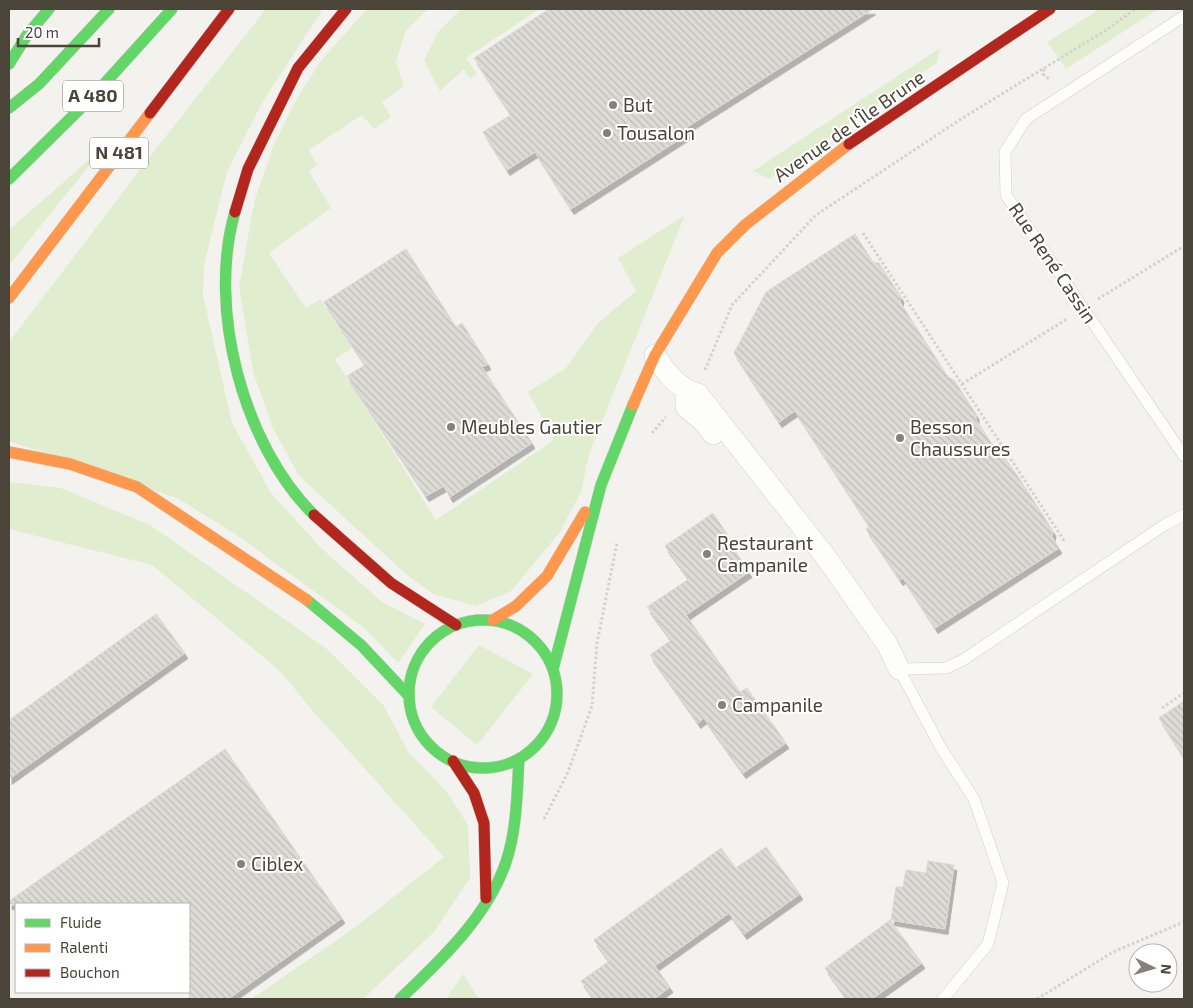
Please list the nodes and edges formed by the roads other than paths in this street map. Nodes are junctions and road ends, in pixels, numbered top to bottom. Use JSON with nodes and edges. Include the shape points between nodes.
{"nodes":[{"id":1,"x":50,"y":9,"type":"edge"},
{"id":2,"x":109,"y":9,"type":"edge"},
{"id":3,"x":172,"y":9,"type":"edge"},
{"id":4,"x":229,"y":9,"type":"edge"},
{"id":5,"x":346,"y":9,"type":"edge"},
{"id":6,"x":1050,"y":9,"type":"edge"},
{"id":7,"x":1184,"y":16,"type":"edge"},
{"id":8,"x":9,"y":64,"type":"edge"},
{"id":9,"x":9,"y":108,"type":"edge"},
{"id":10,"x":9,"y":179,"type":"edge"},
{"id":11,"x":9,"y":298,"type":"edge"},
{"id":12,"x":655,"y":355,"type":"junction"},
{"id":13,"x":9,"y":452,"type":"edge"},
{"id":14,"x":1184,"y":456,"type":"edge"},
{"id":15,"x":601,"y":485,"type":"junction"},
{"id":16,"x":1184,"y":516,"type":"edge"},
{"id":17,"x":493,"y":620,"type":"junction"},
{"id":18,"x":456,"y":625,"type":"junction"},
{"id":19,"x":553,"y":669,"type":"junction"},
{"id":20,"x":898,"y":669,"type":"junction"},
{"id":21,"x":409,"y":696,"type":"junction"},
{"id":22,"x":519,"y":759,"type":"junction"},
{"id":23,"x":452,"y":761,"type":"junction"},
{"id":24,"x":486,"y":902,"type":"junction"},
{"id":25,"x":400,"y":999,"type":"edge"},
{"id":26,"x":943,"y":999,"type":"edge"}],
"edges":[{"from":1,"to":8,"type":"main road","via":[[27,35]]},
{"from":2,"to":9,"type":"main road","number":"A 480","via":[[39,84]]},
{"from":3,"to":10,"type":"main road","number":"A 480","via":[[96,93]]},
{"from":4,"to":11,"type":"main road","number":"N 481"},
{"from":5,"to":18,"type":"main road","via":[[298,68],[248,169],[234,216],[227,258],[231,348],[244,400],[262,440],[286,481],[312,514],[391,583]]},
{"from":6,"to":12,"type":"main road","name":"Avenue de l'Île Brune","via":[[831,156],[745,225],[717,253]]},
{"from":7,"to":14,"type":"lane","name":"Rue René Cassin","via":[[1026,119],[1005,152],[1006,195]]},
{"from":12,"to":15,"type":"main road","name":"Avenue de l'Île Brune"},
{"from":12,"to":20,"type":"street","via":[[686,391],[698,394],[825,556],[887,644]]},
{"from":13,"to":21,"type":"main road","via":[[36,455],[131,485],[323,611],[395,678]]},
{"from":15,"to":17,"type":"main road","name":"Avenue de l'Île Brune","via":[[547,576],[516,606]]},
{"from":15,"to":19,"type":"main road","name":"Avenue de l'Île Brune"},
{"from":16,"to":20,"type":"lane","via":[[1166,524],[963,660],[946,668]]},
{"from":17,"to":18,"type":"main road","via":[[474,620]]},
{"from":17,"to":19,"type":"main road","via":[[513,625],[530,636],[544,651]]},
{"from":18,"to":21,"type":"main road","via":[[436,636],[422,653],[412,674]]},
{"from":19,"to":22,"type":"main road","via":[[558,690],[556,711],[548,730],[535,747]]},
{"from":20,"to":26,"type":"lane","via":[[941,748],[974,799],[1003,883],[988,944]]},
{"from":21,"to":23,"type":"main road","via":[[413,716],[422,735],[435,750]]},
{"from":22,"to":23,"type":"main road","via":[[497,767],[474,768]]},
{"from":22,"to":24,"type":"main road","via":[[515,823],[506,862]]},
{"from":23,"to":24,"type":"main road","via":[[474,793],[484,823]]},
{"from":24,"to":25,"type":"main road","via":[[455,945]]}]}
